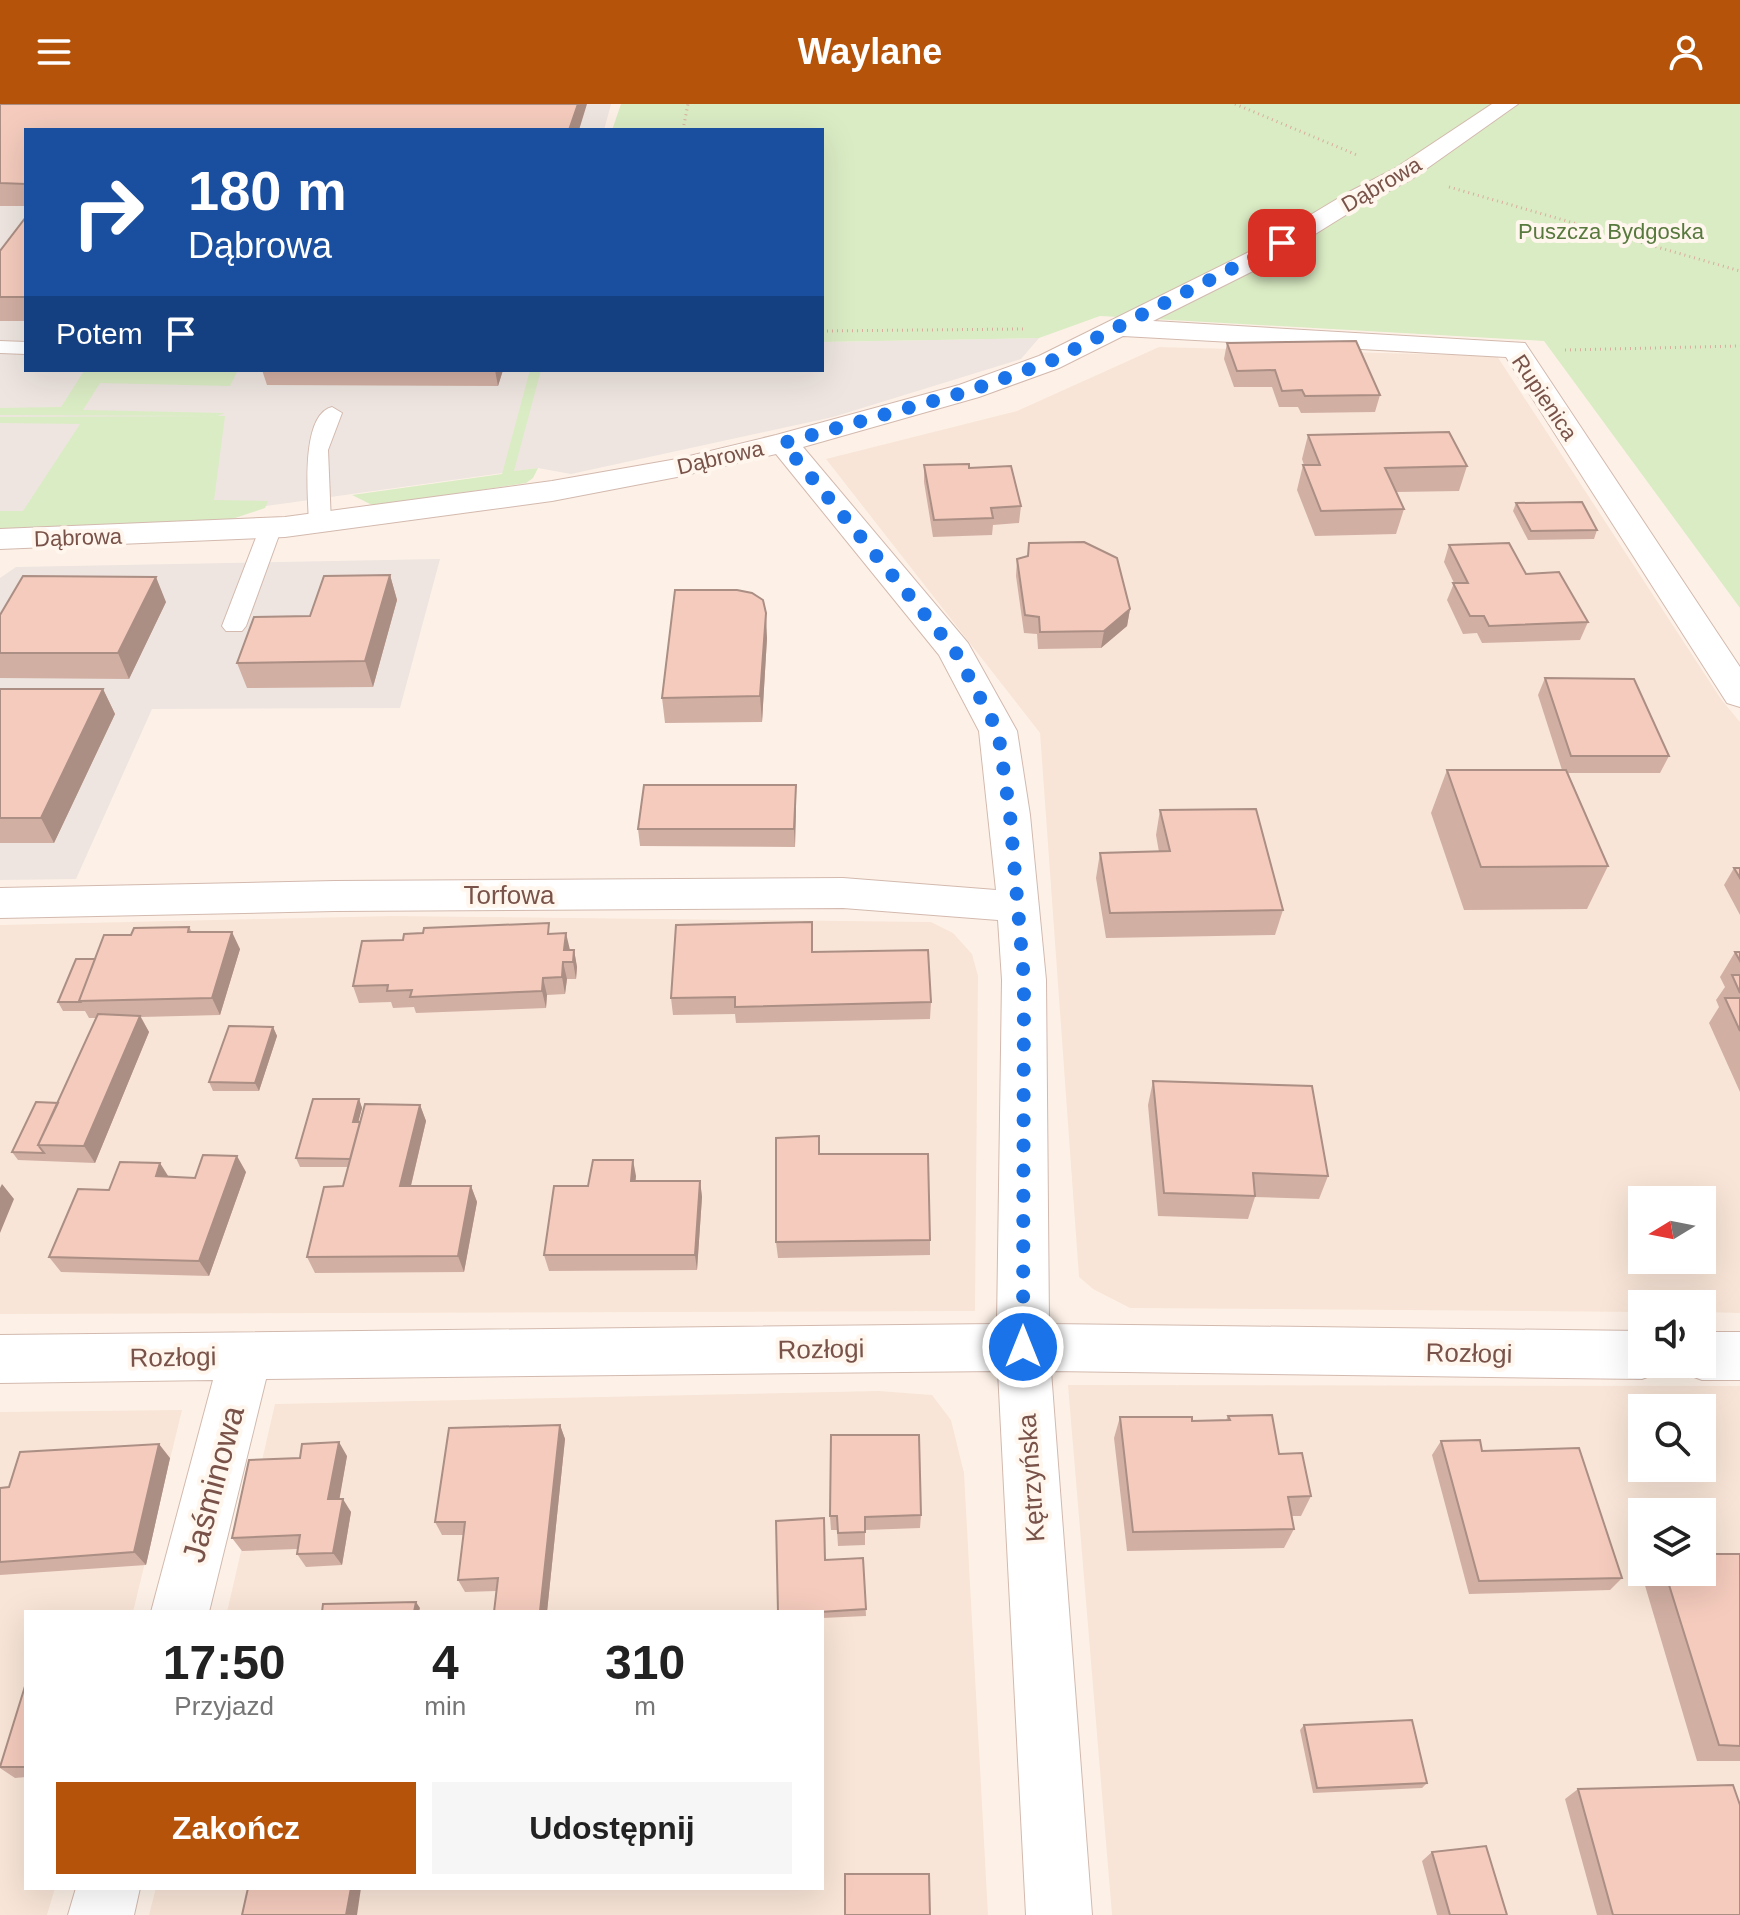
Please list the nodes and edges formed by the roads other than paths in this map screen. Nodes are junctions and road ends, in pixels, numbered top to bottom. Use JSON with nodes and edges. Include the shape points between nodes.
{"nodes":[{"id":1,"x":1507,"y":104,"type":"edge"},
{"id":2,"x":1120,"y":328,"type":"junction"},
{"id":3,"x":0,"y":347,"type":"edge"},
{"id":4,"x":24,"y":348,"type":"edge"},
{"id":5,"x":332,"y":413,"type":"dead end"},
{"id":6,"x":783,"y":443,"type":"junction"},
{"id":7,"x":320,"y":523,"type":"junction"},
{"id":8,"x":271,"y":527,"type":"junction"},
{"id":9,"x":0,"y":539,"type":"edge"},
{"id":10,"x":234,"y":626,"type":"dead end"},
{"id":11,"x":1740,"y":695,"type":"edge"},
{"id":12,"x":0,"y":903,"type":"edge"},
{"id":13,"x":1018,"y":907,"type":"junction"},
{"id":14,"x":1023,"y":1347,"type":"junction"},
{"id":15,"x":1628,"y":1355,"type":"edge"},
{"id":16,"x":246,"y":1356,"type":"junction"},
{"id":17,"x":1716,"y":1356,"type":"edge"},
{"id":18,"x":1740,"y":1356,"type":"edge"},
{"id":19,"x":0,"y":1359,"type":"edge"},
{"id":20,"x":181,"y":1610,"type":"edge"},
{"id":21,"x":107,"y":1890,"type":"edge"},
{"id":22,"x":101,"y":1915,"type":"edge"},
{"id":23,"x":1059,"y":1915,"type":"edge"}],
"edges":[{"from":1,"to":2,"type":"street","name":"Dąbrowa","via":[[1403,174],[1258,258]]},
{"from":2,"to":6,"type":"street","name":"Dąbrowa","via":[[1049,362],[969,391]]},
{"from":2,"to":11,"type":"street","name":"Rupienica","via":[[1515,349]]},
{"from":3,"to":4,"type":"lane"},
{"from":5,"to":7,"type":"lane","via":[[317,450]]},
{"from":6,"to":7,"type":"street","name":"Dąbrowa","via":[[552,491]]},
{"from":6,"to":13,"type":"street","name":"Kętrzyńska","via":[[955,651],[998,731]]},
{"from":7,"to":8,"type":"street","name":"Dąbrowa"},
{"from":8,"to":9,"type":"street","name":"Dąbrowa"},
{"from":8,"to":10,"type":"lane"},
{"from":12,"to":13,"type":"street","name":"Torfowa","via":[[843,893]]},
{"from":13,"to":14,"type":"street","name":"Kętrzyńska","via":[[1024,980]]},
{"from":14,"to":15,"type":"street","name":"Rozłogi"},
{"from":14,"to":16,"type":"street","name":"Rozłogi"},
{"from":14,"to":23,"type":"street","name":"Kętrzyńska"},
{"from":16,"to":19,"type":"street","name":"Rozłogi"},
{"from":16,"to":20,"type":"street","name":"Jaśminowa"},
{"from":17,"to":18,"type":"street"},
{"from":21,"to":22,"type":"street"}]}
